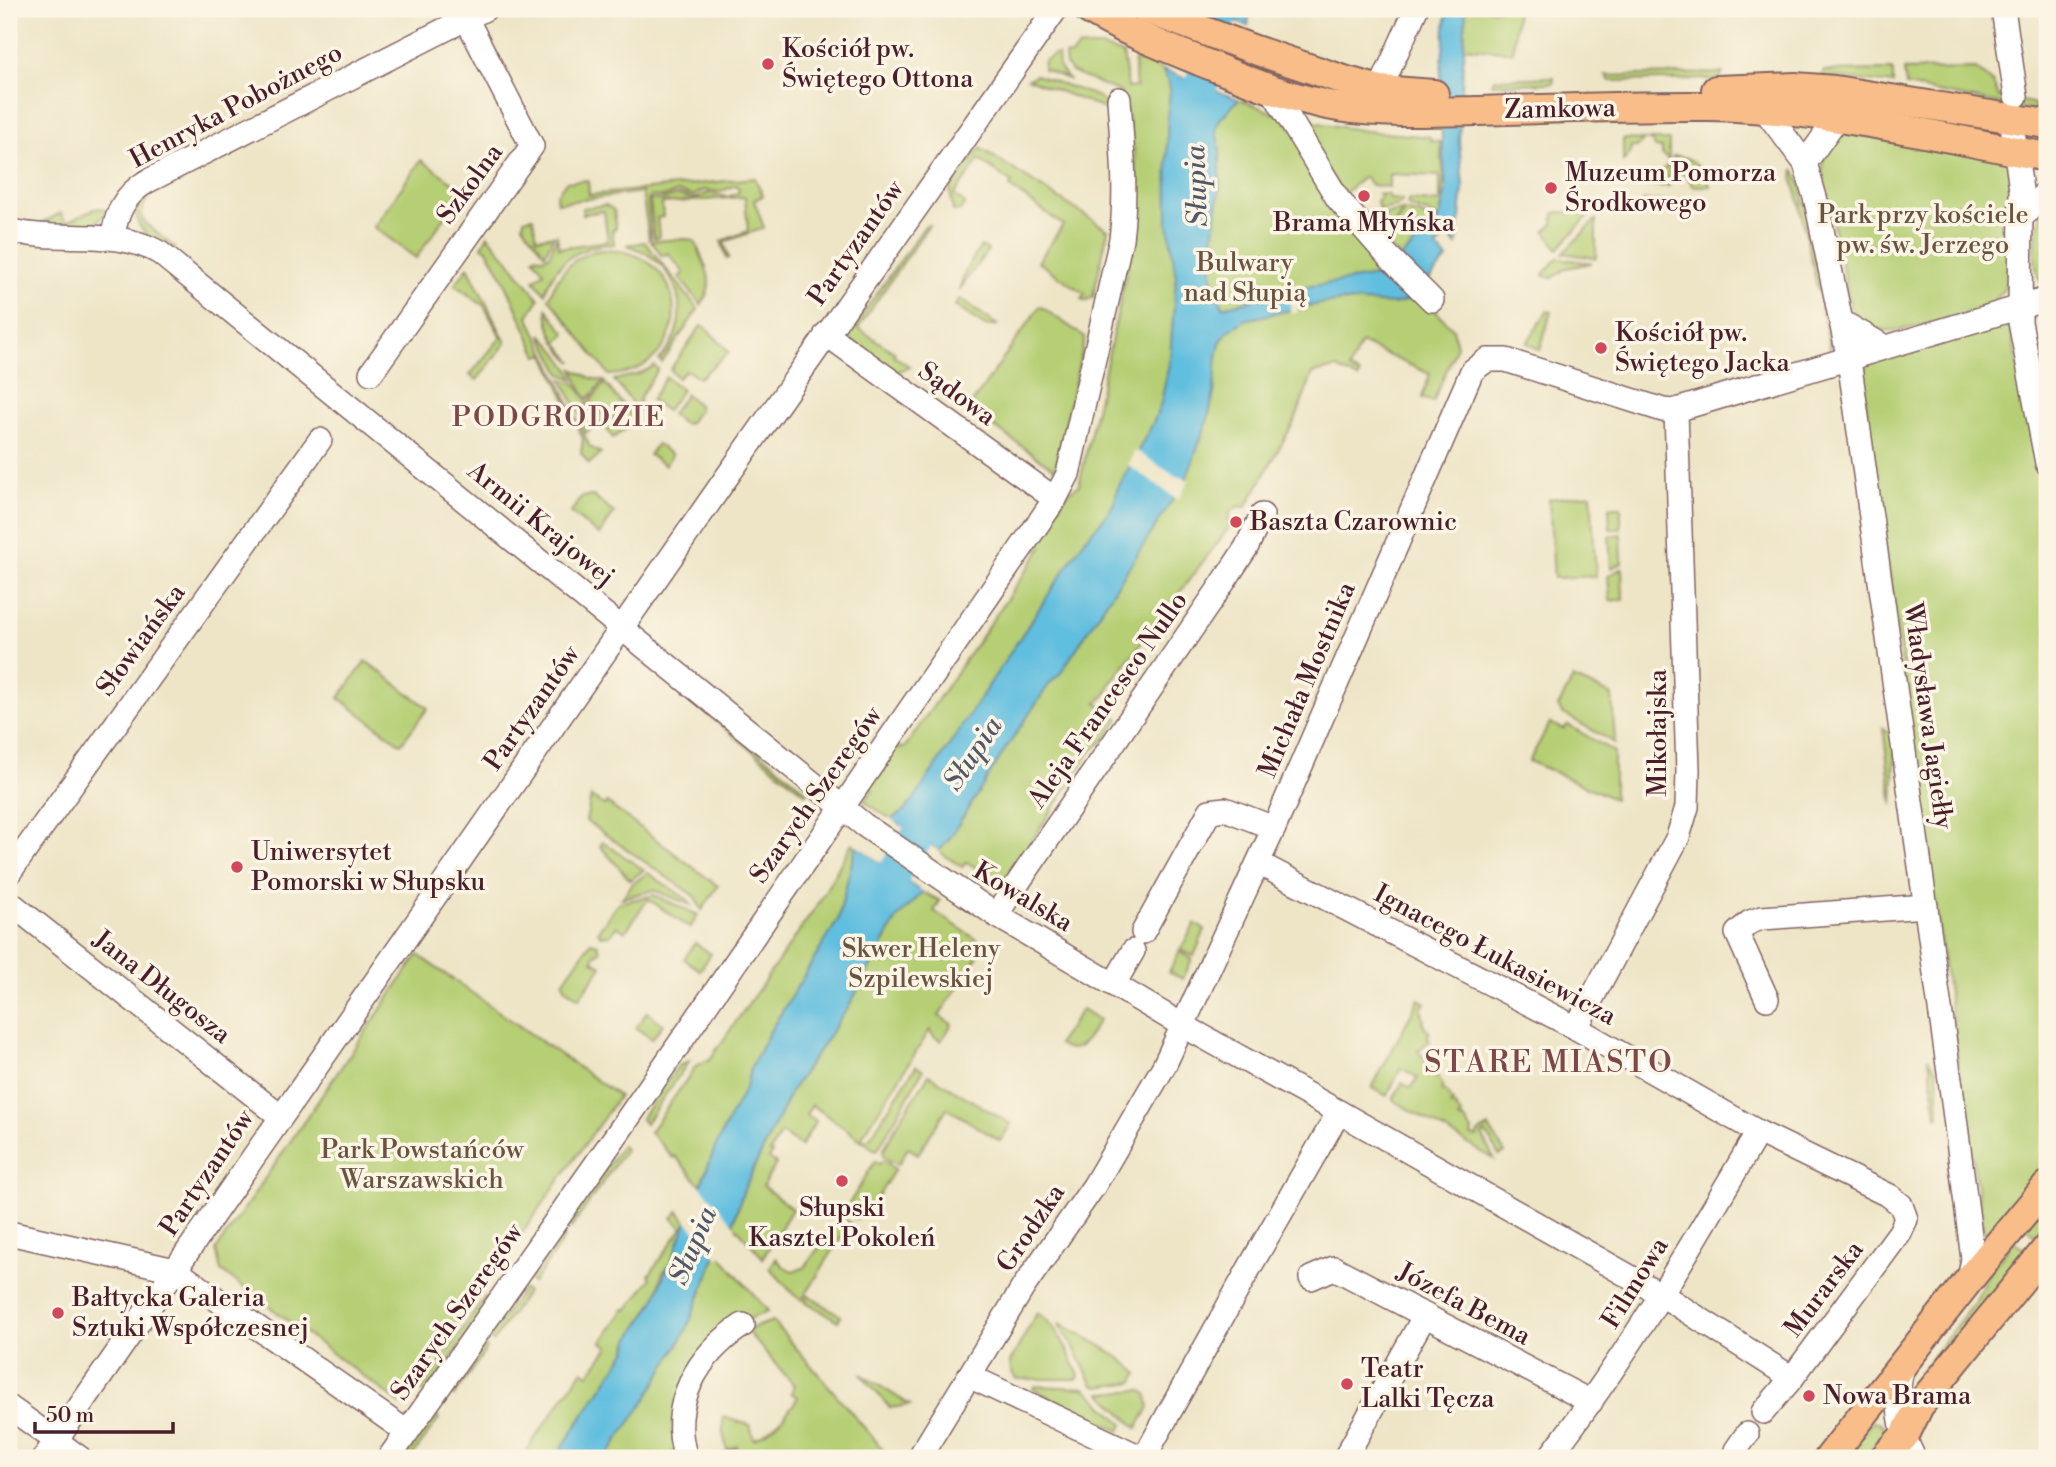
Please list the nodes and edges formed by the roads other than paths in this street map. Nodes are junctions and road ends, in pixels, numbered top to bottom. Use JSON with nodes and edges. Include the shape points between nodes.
{"nodes":[{"id":1,"x":1056,"y":9,"type":"edge"},
{"id":2,"x":1088,"y":9,"type":"edge"},
{"id":3,"x":1416,"y":9,"type":"edge"},
{"id":4,"x":2003,"y":9,"type":"edge"},
{"id":5,"x":458,"y":16,"type":"edge"},
{"id":6,"x":1147,"y":19,"type":"edge"},
{"id":7,"x":1261,"y":86,"type":"junction"},
{"id":8,"x":1866,"y":94,"type":"junction"},
{"id":9,"x":1119,"y":99,"type":"dead end"},
{"id":10,"x":1375,"y":100,"type":"junction"},
{"id":11,"x":2013,"y":106,"type":"junction"},
{"id":12,"x":1764,"y":109,"type":"junction"},
{"id":13,"x":1837,"y":118,"type":"junction"},
{"id":14,"x":2047,"y":124,"type":"edge"},
{"id":15,"x":2017,"y":151,"type":"junction"},
{"id":16,"x":2047,"y":157,"type":"edge"},
{"id":17,"x":1805,"y":163,"type":"junction"},
{"id":18,"x":2047,"y":191,"type":"edge"},
{"id":19,"x":2022,"y":217,"type":"junction"},
{"id":20,"x":9,"y":230,"type":"edge"},
{"id":21,"x":113,"y":237,"type":"junction"},
{"id":22,"x":2047,"y":299,"type":"edge"},
{"id":23,"x":1432,"y":300,"type":"dead end"},
{"id":24,"x":2019,"y":307,"type":"junction"},
{"id":25,"x":1842,"y":322,"type":"junction"},
{"id":26,"x":826,"y":334,"type":"junction"},
{"id":27,"x":1885,"y":347,"type":"junction"},
{"id":28,"x":1849,"y":360,"type":"junction"},
{"id":29,"x":371,"y":373,"type":"dead end"},
{"id":30,"x":1676,"y":411,"type":"junction"},
{"id":31,"x":320,"y":440,"type":"dead end"},
{"id":32,"x":2047,"y":463,"type":"edge"},
{"id":33,"x":1055,"y":499,"type":"junction"},
{"id":34,"x":1262,"y":515,"type":"dead end"},
{"id":35,"x":622,"y":627,"type":"junction"},
{"id":36,"x":841,"y":808,"type":"junction"},
{"id":37,"x":1274,"y":828,"type":"junction"},
{"id":38,"x":1258,"y":863,"type":"junction"},
{"id":39,"x":9,"y":873,"type":"edge"},
{"id":40,"x":9,"y":902,"type":"edge"},
{"id":41,"x":1926,"y":906,"type":"junction"},
{"id":42,"x":996,"y":915,"type":"junction"},
{"id":43,"x":1114,"y":984,"type":"junction"},
{"id":44,"x":1768,"y":999,"type":"dead end"},
{"id":45,"x":1182,"y":1026,"type":"junction"},
{"id":46,"x":1576,"y":1028,"type":"junction"},
{"id":47,"x":1339,"y":1112,"type":"junction"},
{"id":48,"x":280,"y":1116,"type":"junction"},
{"id":49,"x":1758,"y":1132,"type":"junction"},
{"id":50,"x":2047,"y":1186,"type":"edge"},
{"id":51,"x":1890,"y":1196,"type":"joint"},
{"id":52,"x":9,"y":1233,"type":"edge"},
{"id":53,"x":2047,"y":1248,"type":"edge"},
{"id":54,"x":175,"y":1270,"type":"junction"},
{"id":55,"x":1311,"y":1278,"type":"dead end"},
{"id":56,"x":1969,"y":1280,"type":"junction"},
{"id":57,"x":1662,"y":1295,"type":"junction"},
{"id":58,"x":1425,"y":1315,"type":"junction"},
{"id":59,"x":743,"y":1325,"type":"dead end"},
{"id":60,"x":1904,"y":1365,"type":"junction"},
{"id":61,"x":969,"y":1376,"type":"junction"},
{"id":62,"x":1792,"y":1378,"type":"junction"},
{"id":63,"x":1591,"y":1402,"type":"junction"},
{"id":64,"x":9,"y":1406,"type":"edge"},
{"id":65,"x":1763,"y":1412,"type":"dead end"},
{"id":66,"x":407,"y":1432,"type":"junction"},
{"id":67,"x":1909,"y":1446,"type":"edge"},
{"id":68,"x":50,"y":1449,"type":"edge"},
{"id":69,"x":80,"y":1458,"type":"edge"},
{"id":70,"x":388,"y":1458,"type":"edge"},
{"id":71,"x":686,"y":1458,"type":"edge"},
{"id":72,"x":919,"y":1458,"type":"edge"},
{"id":73,"x":1143,"y":1458,"type":"edge"},
{"id":74,"x":1345,"y":1458,"type":"edge"},
{"id":75,"x":1549,"y":1458,"type":"edge"},
{"id":76,"x":1829,"y":1458,"type":"edge"},
{"id":77,"x":1884,"y":1458,"type":"edge"}],
"edges":[{"from":1,"to":26,"type":"street","name":"Partyzantów"},
{"from":2,"to":6,"type":"main road","name":"Zamkowa","via":[[1121,29]]},
{"from":3,"to":10,"type":"street"},
{"from":4,"to":11,"type":"street"},
{"from":5,"to":21,"type":"street","name":"Henryka Pobożnego","via":[[146,182],[123,204]]},
{"from":5,"to":29,"type":"street","name":"Szkolna","via":[[532,146]]},
{"from":6,"to":7,"type":"main road","name":"Zamkowa"},
{"from":6,"to":10,"type":"main road","name":"Zamkowa","via":[[1255,50]]},
{"from":7,"to":10,"type":"main road","name":"Zamkowa","via":[[1304,100]]},
{"from":7,"to":23,"type":"street","via":[[1338,199]]},
{"from":8,"to":10,"type":"main road","name":"Zamkowa","via":[[1795,87],[1433,94]]},
{"from":8,"to":11,"type":"main road","name":"Zamkowa"},
{"from":8,"to":13,"type":"street"},
{"from":9,"to":33,"type":"street","name":"Szarych Szeregów","via":[[1125,209],[1121,239],[1068,474]]},
{"from":10,"to":12,"type":"main road","name":"Zamkowa","via":[[1421,112]]},
{"from":11,"to":14,"type":"main road","name":"Zamkowa"},
{"from":11,"to":15,"type":"street"},
{"from":12,"to":13,"type":"main road","name":"Zamkowa"},
{"from":12,"to":17,"type":"street","name":"Władysława Jagiełły"},
{"from":13,"to":15,"type":"main road","name":"Zamkowa"},
{"from":13,"to":17,"type":"street"},
{"from":15,"to":16,"type":"main road","name":"Zamkowa"},
{"from":15,"to":19,"type":"street"},
{"from":17,"to":25,"type":"street","name":"Władysława Jagiełły"},
{"from":18,"to":19,"type":"street"},
{"from":19,"to":24,"type":"street"},
{"from":20,"to":21,"type":"street","name":"Armii Krajowej"},
{"from":21,"to":35,"type":"street","name":"Armii Krajowej","via":[[160,253]]},
{"from":22,"to":24,"type":"street"},
{"from":24,"to":27,"type":"street"},
{"from":24,"to":32,"type":"street"},
{"from":25,"to":27,"type":"street"},
{"from":25,"to":28,"type":"street","name":"Władysława Jagiełły"},
{"from":26,"to":33,"type":"street","name":"Sądowa"},
{"from":26,"to":35,"type":"street","name":"Partyzantów"},
{"from":27,"to":28,"type":"street"},
{"from":28,"to":30,"type":"street"},
{"from":28,"to":41,"type":"street","name":"Władysława Jagiełły"},
{"from":30,"to":37,"type":"street","name":"Michała Mostnika","via":[[1506,360],[1479,365],[1468,379]]},
{"from":30,"to":46,"type":"street","name":"Mikołajska","via":[[1687,807],[1678,837]]},
{"from":31,"to":39,"type":"street","name":"Słowiańska"},
{"from":33,"to":36,"type":"street","name":"Szarych Szeregów"},
{"from":34,"to":42,"type":"street","name":"Aleja Francesco Nullo","via":[[1223,583]]},
{"from":35,"to":36,"type":"street","name":"Armii Krajowej"},
{"from":35,"to":48,"type":"street","name":"Partyzantów"},
{"from":36,"to":42,"type":"street","name":"Kowalska"},
{"from":36,"to":66,"type":"street","name":"Szarych Szeregów"},
{"from":37,"to":38,"type":"street","name":"Michała Mostnika"},
{"from":37,"to":43,"type":"street","via":[[1225,809],[1210,811]]},
{"from":38,"to":45,"type":"street","name":"Michała Mostnika"},
{"from":38,"to":46,"type":"street","name":"Ignacego Łukasiewicza"},
{"from":40,"to":48,"type":"street","name":"Jana Długosza"},
{"from":41,"to":44,"type":"street","via":[[1750,922],[1737,933]]},
{"from":41,"to":56,"type":"street","name":"Władysława Jagiełły","via":[[1973,1259]]},
{"from":42,"to":43,"type":"street","name":"Kowalska"},
{"from":43,"to":45,"type":"street","name":"Kowalska"},
{"from":45,"to":47,"type":"street","name":"Kowalska"},
{"from":45,"to":61,"type":"street","name":"Grodzka","via":[[1107,1165]]},
{"from":46,"to":49,"type":"street","name":"Ignacego Łukasiewicza"},
{"from":47,"to":57,"type":"street","name":"Kowalska"},
{"from":47,"to":73,"type":"street"},
{"from":48,"to":54,"type":"street","name":"Partyzantów"},
{"from":49,"to":51,"type":"street","name":"Ignacego Łukasiewicza"},
{"from":49,"to":57,"type":"street","name":"Filmowa"},
{"from":50,"to":56,"type":"main road"},
{"from":51,"to":62,"type":"street","name":"Murarska","via":[[1905,1212],[1905,1224]]},
{"from":52,"to":54,"type":"street"},
{"from":53,"to":67,"type":"main road","via":[[1919,1406]]},
{"from":54,"to":66,"type":"street"},
{"from":54,"to":68,"type":"street","name":"Partyzantów"},
{"from":55,"to":58,"type":"street","name":"Józefa Bema","via":[[1334,1268]]},
{"from":56,"to":60,"type":"main road"},
{"from":57,"to":62,"type":"street","name":"Kowalska"},
{"from":57,"to":63,"type":"street","name":"Filmowa"},
{"from":58,"to":63,"type":"street","name":"Józefa Bema"},
{"from":58,"to":74,"type":"street"},
{"from":59,"to":71,"type":"street","via":[[709,1355],[689,1383],[680,1424]]},
{"from":60,"to":67,"type":"street","via":[[1899,1391]]},
{"from":60,"to":76,"type":"main road"},
{"from":61,"to":72,"type":"street","name":"Grodzka"},
{"from":61,"to":73,"type":"street"},
{"from":62,"to":65,"type":"street","name":"Murarska"},
{"from":63,"to":75,"type":"street","name":"Filmowa"},
{"from":64,"to":68,"type":"street"},
{"from":66,"to":70,"type":"street","name":"Szarych Szeregów"},
{"from":67,"to":77,"type":"main road"},
{"from":68,"to":69,"type":"street"}]}
